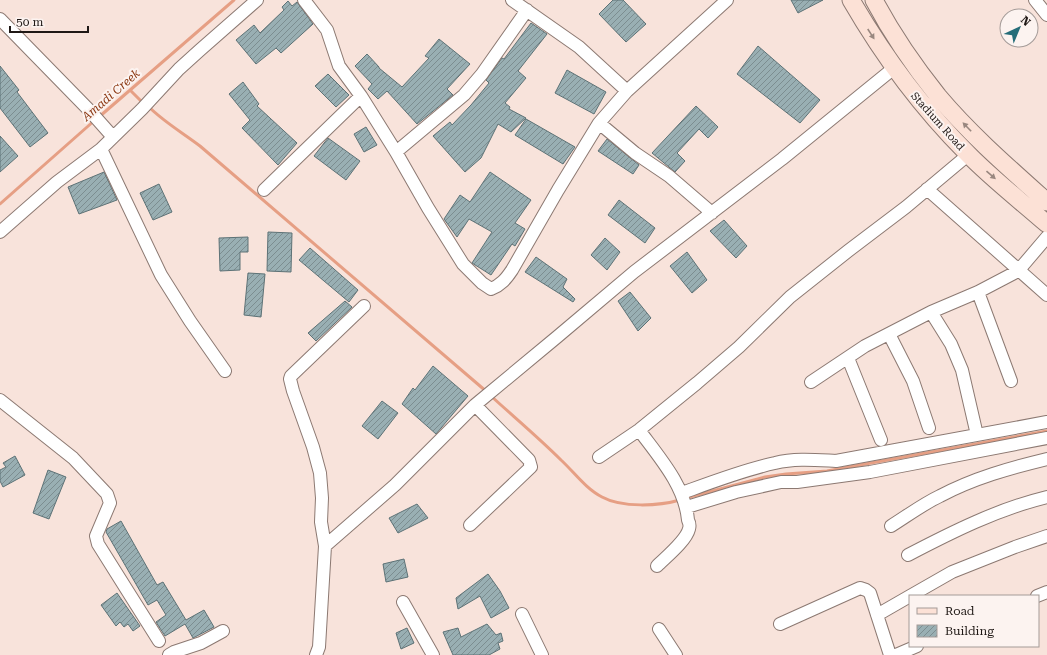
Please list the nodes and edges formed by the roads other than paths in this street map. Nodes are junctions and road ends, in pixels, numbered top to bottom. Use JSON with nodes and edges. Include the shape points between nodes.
{"nodes":[{"id":1,"x":258,"y":0,"type":"edge"},
{"id":2,"x":304,"y":0,"type":"edge"},
{"id":3,"x":512,"y":0,"type":"edge"},
{"id":4,"x":727,"y":0,"type":"edge"},
{"id":5,"x":851,"y":0,"type":"edge"},
{"id":6,"x":874,"y":0,"type":"edge"},
{"id":7,"x":1035,"y":0,"type":"edge"},
{"id":8,"x":527,"y":10,"type":"junction"},
{"id":9,"x":1047,"y":15,"type":"edge"},
{"id":10,"x":0,"y":20,"type":"edge"},
{"id":11,"x":894,"y":68,"type":"junction"},
{"id":12,"x":627,"y":91,"type":"junction"},
{"id":13,"x":361,"y":96,"type":"junction"},
{"id":14,"x":599,"y":123,"type":"junction"},
{"id":15,"x":110,"y":133,"type":"junction"},
{"id":16,"x":101,"y":149,"type":"junction"},
{"id":17,"x":396,"y":152,"type":"junction"},
{"id":18,"x":968,"y":155,"type":"junction"},
{"id":19,"x":927,"y":189,"type":"junction"},
{"id":20,"x":264,"y":190,"type":"dead end"},
{"id":21,"x":1045,"y":194,"type":"edge"},
{"id":22,"x":712,"y":213,"type":"junction"},
{"id":23,"x":1047,"y":224,"type":"edge"},
{"id":24,"x":0,"y":232,"type":"edge"},
{"id":25,"x":1047,"y":237,"type":"edge"},
{"id":26,"x":1018,"y":271,"type":"junction"},
{"id":27,"x":978,"y":292,"type":"junction"},
{"id":28,"x":1047,"y":295,"type":"edge"},
{"id":29,"x":364,"y":306,"type":"dead end"},
{"id":30,"x":931,"y":312,"type":"junction"},
{"id":31,"x":889,"y":334,"type":"junction"},
{"id":32,"x":848,"y":358,"type":"junction"},
{"id":33,"x":225,"y":371,"type":"dead end"},
{"id":34,"x":1011,"y":381,"type":"dead end"},
{"id":35,"x":811,"y":382,"type":"dead end"},
{"id":36,"x":0,"y":400,"type":"edge"},
{"id":37,"x":478,"y":403,"type":"junction"},
{"id":38,"x":1047,"y":422,"type":"edge"},
{"id":39,"x":929,"y":428,"type":"dead end"},
{"id":40,"x":639,"y":430,"type":"junction"},
{"id":41,"x":977,"y":435,"type":"junction"},
{"id":42,"x":1047,"y":438,"type":"edge"},
{"id":43,"x":881,"y":440,"type":"dead end"},
{"id":44,"x":599,"y":457,"type":"dead end"},
{"id":45,"x":1047,"y":459,"type":"edge"},
{"id":46,"x":682,"y":493,"type":"junction"},
{"id":47,"x":1047,"y":497,"type":"edge"},
{"id":48,"x":687,"y":507,"type":"junction"},
{"id":49,"x":470,"y":525,"type":"dead end"},
{"id":50,"x":891,"y":526,"type":"dead end"},
{"id":51,"x":1047,"y":536,"type":"edge"},
{"id":52,"x":325,"y":546,"type":"junction"},
{"id":53,"x":908,"y":555,"type":"dead end"},
{"id":54,"x":657,"y":566,"type":"dead end"},
{"id":55,"x":912,"y":595,"type":"edge"},
{"id":56,"x":909,"y":597,"type":"edge"},
{"id":57,"x":403,"y":602,"type":"dead end"},
{"id":58,"x":522,"y":614,"type":"dead end"},
{"id":59,"x":877,"y":615,"type":"junction"},
{"id":60,"x":780,"y":624,"type":"dead end"},
{"id":61,"x":659,"y":629,"type":"dead end"},
{"id":62,"x":223,"y":631,"type":"dead end"},
{"id":63,"x":159,"y":641,"type":"dead end"},
{"id":64,"x":915,"y":647,"type":"edge"},
{"id":65,"x":170,"y":655,"type":"edge"},
{"id":66,"x":316,"y":655,"type":"edge"},
{"id":67,"x":433,"y":655,"type":"edge"},
{"id":68,"x":542,"y":655,"type":"edge"},
{"id":69,"x":676,"y":655,"type":"edge"},
{"id":70,"x":890,"y":655,"type":"edge"},
{"id":71,"x":896,"y":655,"type":"edge"}],
"edges":[{"from":1,"to":15,"type":"street","via":[[200,50],[142,109]]},
{"from":2,"to":13,"type":"street","via":[[327,30],[339,66]]},
{"from":3,"to":8,"type":"street"},
{"from":4,"to":12,"type":"street"},
{"from":5,"to":11,"type":"main road","name":"Stadium Road","one_way":true},
{"from":21,"to":6,"type":"main road","name":"Stadium Road","one_way":true,"via":[[966,126],[938,96],[907,54]]},
{"from":7,"to":9,"type":"street"},
{"from":8,"to":12,"type":"street","via":[[579,47]]},
{"from":8,"to":17,"type":"street","via":[[464,95]]},
{"from":10,"to":15,"type":"street"},
{"from":11,"to":18,"type":"main road","name":"Stadium Road","via":[[924,108]]},
{"from":11,"to":22,"type":"street"},
{"from":12,"to":14,"type":"street"},
{"from":13,"to":17,"type":"street"},
{"from":13,"to":20,"type":"street"},
{"from":14,"to":17,"type":"street","via":[[512,270],[504,281],[491,289],[463,264]]},
{"from":14,"to":22,"type":"street","via":[[635,153],[669,176]]},
{"from":15,"to":16,"type":"street"},
{"from":16,"to":24,"type":"street"},
{"from":16,"to":33,"type":"street","via":[[161,275]]},
{"from":18,"to":19,"type":"street"},
{"from":18,"to":23,"type":"main road","name":"Stadium Road","one_way":true},
{"from":19,"to":26,"type":"street"},
{"from":19,"to":40,"type":"street","via":[[790,297],[698,383]]},
{"from":22,"to":37,"type":"street","via":[[634,272]]},
{"from":25,"to":26,"type":"street"},
{"from":26,"to":27,"type":"street"},
{"from":26,"to":28,"type":"street"},
{"from":27,"to":30,"type":"street"},
{"from":27,"to":34,"type":"street"},
{"from":29,"to":52,"type":"street","via":[[290,379],[320,473],[321,522]]},
{"from":30,"to":31,"type":"street"},
{"from":30,"to":41,"type":"street","via":[[951,344],[962,370]]},
{"from":31,"to":32,"type":"street"},
{"from":31,"to":39,"type":"street","via":[[913,381]]},
{"from":32,"to":35,"type":"street"},
{"from":32,"to":43,"type":"street"},
{"from":36,"to":63,"type":"street","via":[[73,458],[107,494],[110,503],[96,536],[98,544]]},
{"from":37,"to":49,"type":"street","via":[[529,460],[531,467]]},
{"from":37,"to":52,"type":"street","via":[[396,485]]},
{"from":38,"to":41,"type":"street"},
{"from":40,"to":44,"type":"street"},
{"from":40,"to":46,"type":"street"},
{"from":41,"to":46,"type":"street","via":[[836,461],[776,462]]},
{"from":42,"to":48,"type":"street","via":[[870,472],[781,482]]},
{"from":45,"to":50,"type":"street","via":[[972,481],[940,496]]},
{"from":46,"to":48,"type":"street"},
{"from":47,"to":53,"type":"street","via":[[975,522]]},
{"from":48,"to":54,"type":"street","via":[[689,528],[683,539]]},
{"from":51,"to":55,"type":"street","via":[[952,572]]},
{"from":52,"to":66,"type":"street","via":[[320,647]]},
{"from":56,"to":59,"type":"street"},
{"from":57,"to":67,"type":"street"},
{"from":58,"to":68,"type":"street"},
{"from":59,"to":60,"type":"street","via":[[870,593],[860,588]]},
{"from":59,"to":70,"type":"street"},
{"from":61,"to":69,"type":"street"},
{"from":62,"to":65,"type":"street"},
{"from":64,"to":71,"type":"street"}]}
